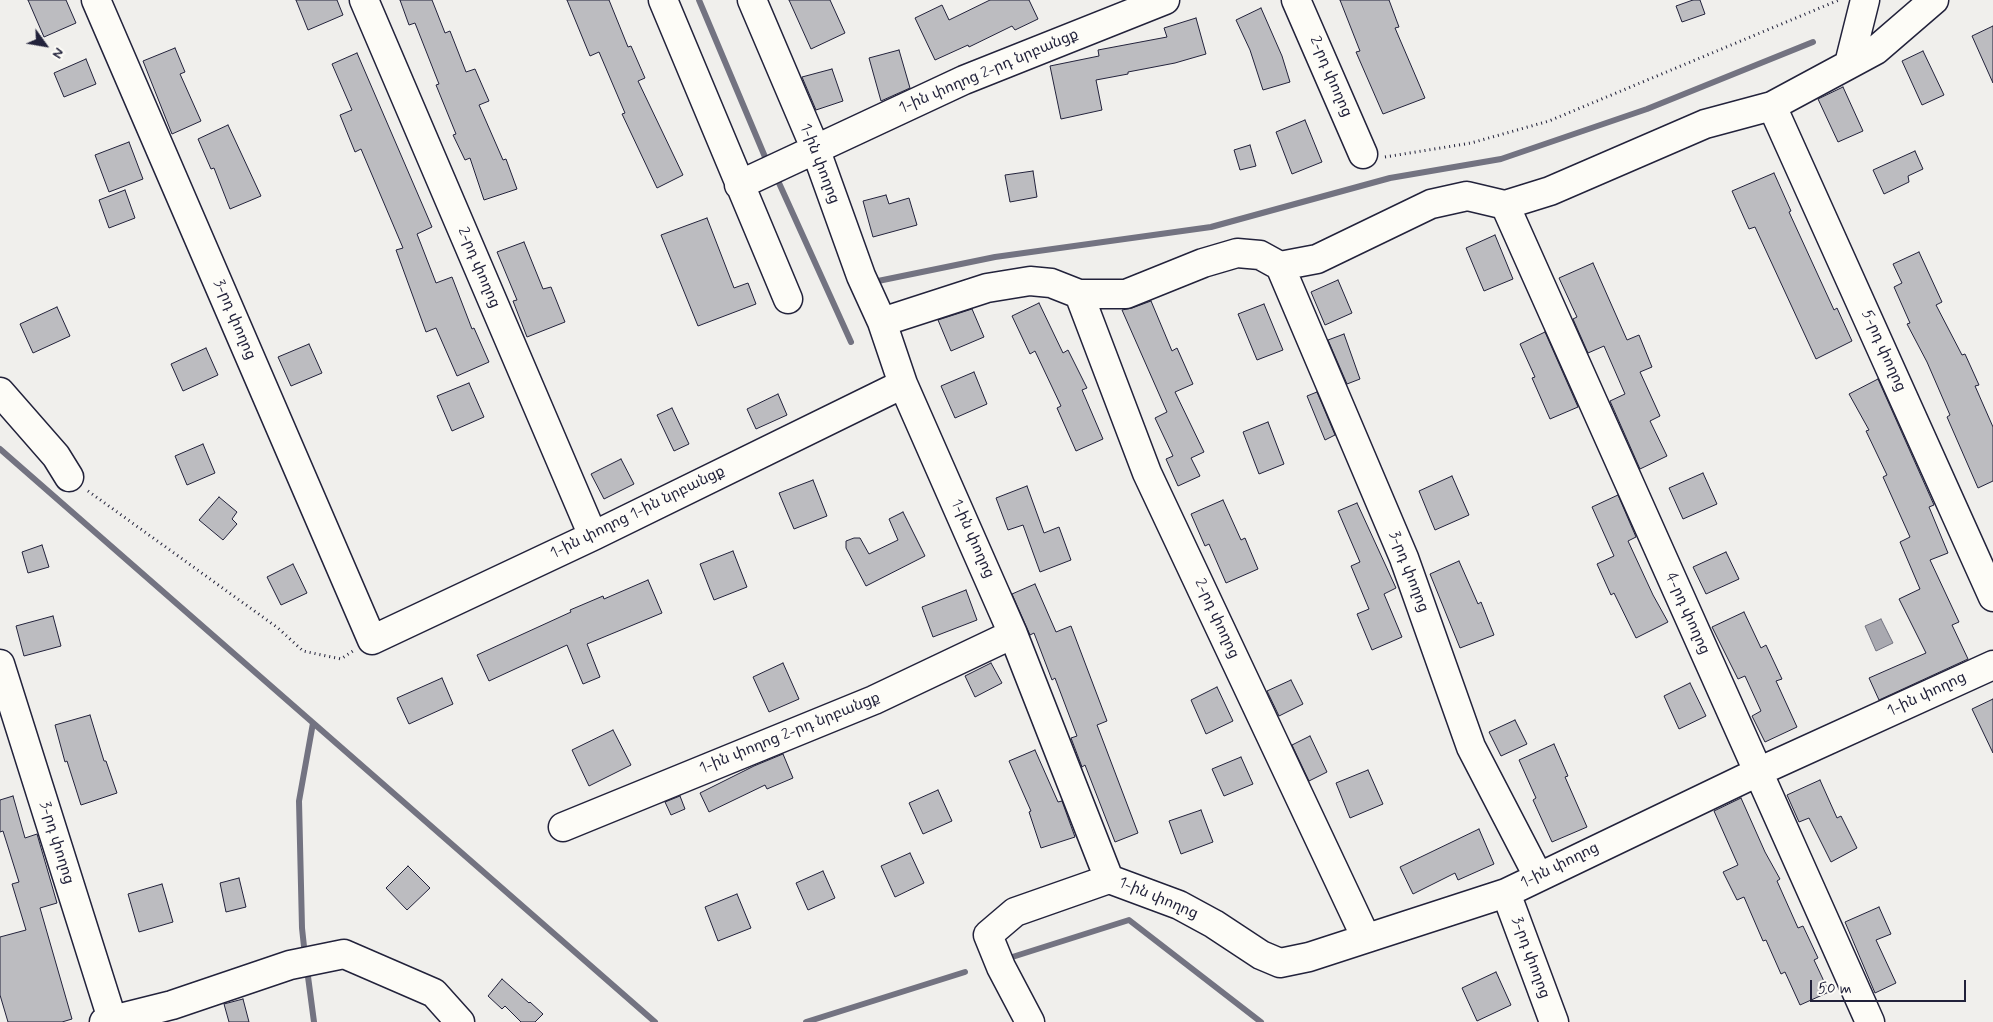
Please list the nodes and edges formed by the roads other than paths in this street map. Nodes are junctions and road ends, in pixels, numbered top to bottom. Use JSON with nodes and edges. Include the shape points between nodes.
{"nodes":[{"id":1,"x":96,"y":0,"type":"edge"},
{"id":2,"x":364,"y":0,"type":"edge"},
{"id":3,"x":663,"y":0,"type":"edge"},
{"id":4,"x":752,"y":0,"type":"edge"},
{"id":5,"x":1165,"y":0,"type":"edge"},
{"id":6,"x":1296,"y":0,"type":"edge"},
{"id":7,"x":1864,"y":0,"type":"edge"},
{"id":8,"x":1934,"y":0,"type":"edge"},
{"id":9,"x":1849,"y":64,"type":"junction"},
{"id":10,"x":1772,"y":106,"type":"junction"},
{"id":11,"x":815,"y":148,"type":"junction"},
{"id":12,"x":1363,"y":154,"type":"road end"},
{"id":13,"x":739,"y":185,"type":"junction"},
{"id":14,"x":1505,"y":205,"type":"junction"},
{"id":15,"x":1280,"y":266,"type":"junction"},
{"id":16,"x":1079,"y":294,"type":"junction"},
{"id":17,"x":788,"y":298,"type":"dead end"},
{"id":18,"x":882,"y":322,"type":"junction"},
{"id":19,"x":903,"y":384,"type":"junction"},
{"id":20,"x":0,"y":392,"type":"edge"},
{"id":21,"x":69,"y":477,"type":"road end"},
{"id":22,"x":593,"y":536,"type":"junction"},
{"id":23,"x":1993,"y":597,"type":"edge"},
{"id":24,"x":1013,"y":634,"type":"junction"},
{"id":25,"x":372,"y":640,"type":"joint"},
{"id":26,"x":0,"y":664,"type":"edge"},
{"id":27,"x":1993,"y":665,"type":"edge"},
{"id":28,"x":1758,"y":772,"type":"junction"},
{"id":29,"x":562,"y":827,"type":"dead end"},
{"id":30,"x":1538,"y":876,"type":"junction"},
{"id":31,"x":1109,"y":879,"type":"junction"},
{"id":32,"x":1506,"y":893,"type":"junction"},
{"id":33,"x":1366,"y":938,"type":"junction"},
{"id":34,"x":110,"y":1021,"type":"edge"},
{"id":35,"x":460,"y":1022,"type":"edge"},
{"id":36,"x":1030,"y":1022,"type":"edge"},
{"id":37,"x":1554,"y":1022,"type":"edge"},
{"id":38,"x":1870,"y":1022,"type":"edge"}],
"edges":[{"from":1,"to":25,"type":"street","name":"3-րդ փողոց"},
{"from":2,"to":22,"type":"street","name":"2-րդ փողոց"},
{"from":3,"to":13,"type":"street"},
{"from":4,"to":11,"type":"street","name":"1-ին փողոց"},
{"from":5,"to":11,"type":"street","name":"1-ին փողոց 2-րդ նրբանցք","via":[[964,80]]},
{"from":6,"to":12,"type":"street","name":"2-րդ փողոց"},
{"from":7,"to":9,"type":"street"},
{"from":8,"to":9,"type":"street","via":[[1876,50]]},
{"from":9,"to":10,"type":"street"},
{"from":10,"to":14,"type":"street","via":[[1704,124],[1550,191]]},
{"from":10,"to":23,"type":"street","name":"5-րդ փողոց"},
{"from":11,"to":13,"type":"street","name":"1-ին փողոց 2-րդ նրբանցք"},
{"from":11,"to":18,"type":"street","name":"1-ին փողոց","via":[[860,276]]},
{"from":13,"to":17,"type":"street"},
{"from":14,"to":15,"type":"street","via":[[1467,196],[1431,204],[1317,259]]},
{"from":14,"to":28,"type":"street","name":"4-րդ փողոց"},
{"from":15,"to":16,"type":"street","via":[[1260,255],[1237,253],[1202,263],[1126,294]]},
{"from":15,"to":30,"type":"street","name":"3-րդ փողոց","via":[[1404,558],[1471,747]]},
{"from":16,"to":18,"type":"street","via":[[1051,283],[1030,281],[987,288]]},
{"from":16,"to":33,"type":"street","name":"2-րդ փողոց","via":[[1147,473]]},
{"from":18,"to":19,"type":"street","name":"1-ին փողոց"},
{"from":19,"to":22,"type":"street","name":"1-ին փողոց 1-ին նրբանցք"},
{"from":19,"to":24,"type":"street","name":"1-ին փողոց"},
{"from":20,"to":21,"type":"street","via":[[56,456]]},
{"from":22,"to":25,"type":"street","name":"1-ին փողոց 1-ին նրբանցք"},
{"from":24,"to":29,"type":"street","name":"1-ին փողոց 2-րդ նրբանցք","via":[[874,700]]},
{"from":24,"to":31,"type":"street","name":"1-ին փողոց"},
{"from":26,"to":34,"type":"street","name":"3-րդ փողոց"},
{"from":27,"to":28,"type":"street","name":"1-ին փողոց"},
{"from":28,"to":30,"type":"street","name":"1-ին փողոց"},
{"from":28,"to":38,"type":"street","name":"4-րդ փողոց"},
{"from":30,"to":32,"type":"street","name":"1-ին փողոց"},
{"from":31,"to":33,"type":"street","name":"1-ին փողոց","via":[[1179,905],[1261,955],[1280,963],[1310,957]]},
{"from":31,"to":36,"type":"street","via":[[1015,912],[988,935]]},
{"from":32,"to":33,"type":"street","name":"1-ին փողոց"},
{"from":32,"to":37,"type":"street","name":"3-րդ փողոց"},
{"from":34,"to":35,"type":"street","via":[[172,1005],[290,965],[344,954],[434,993]]}]}
